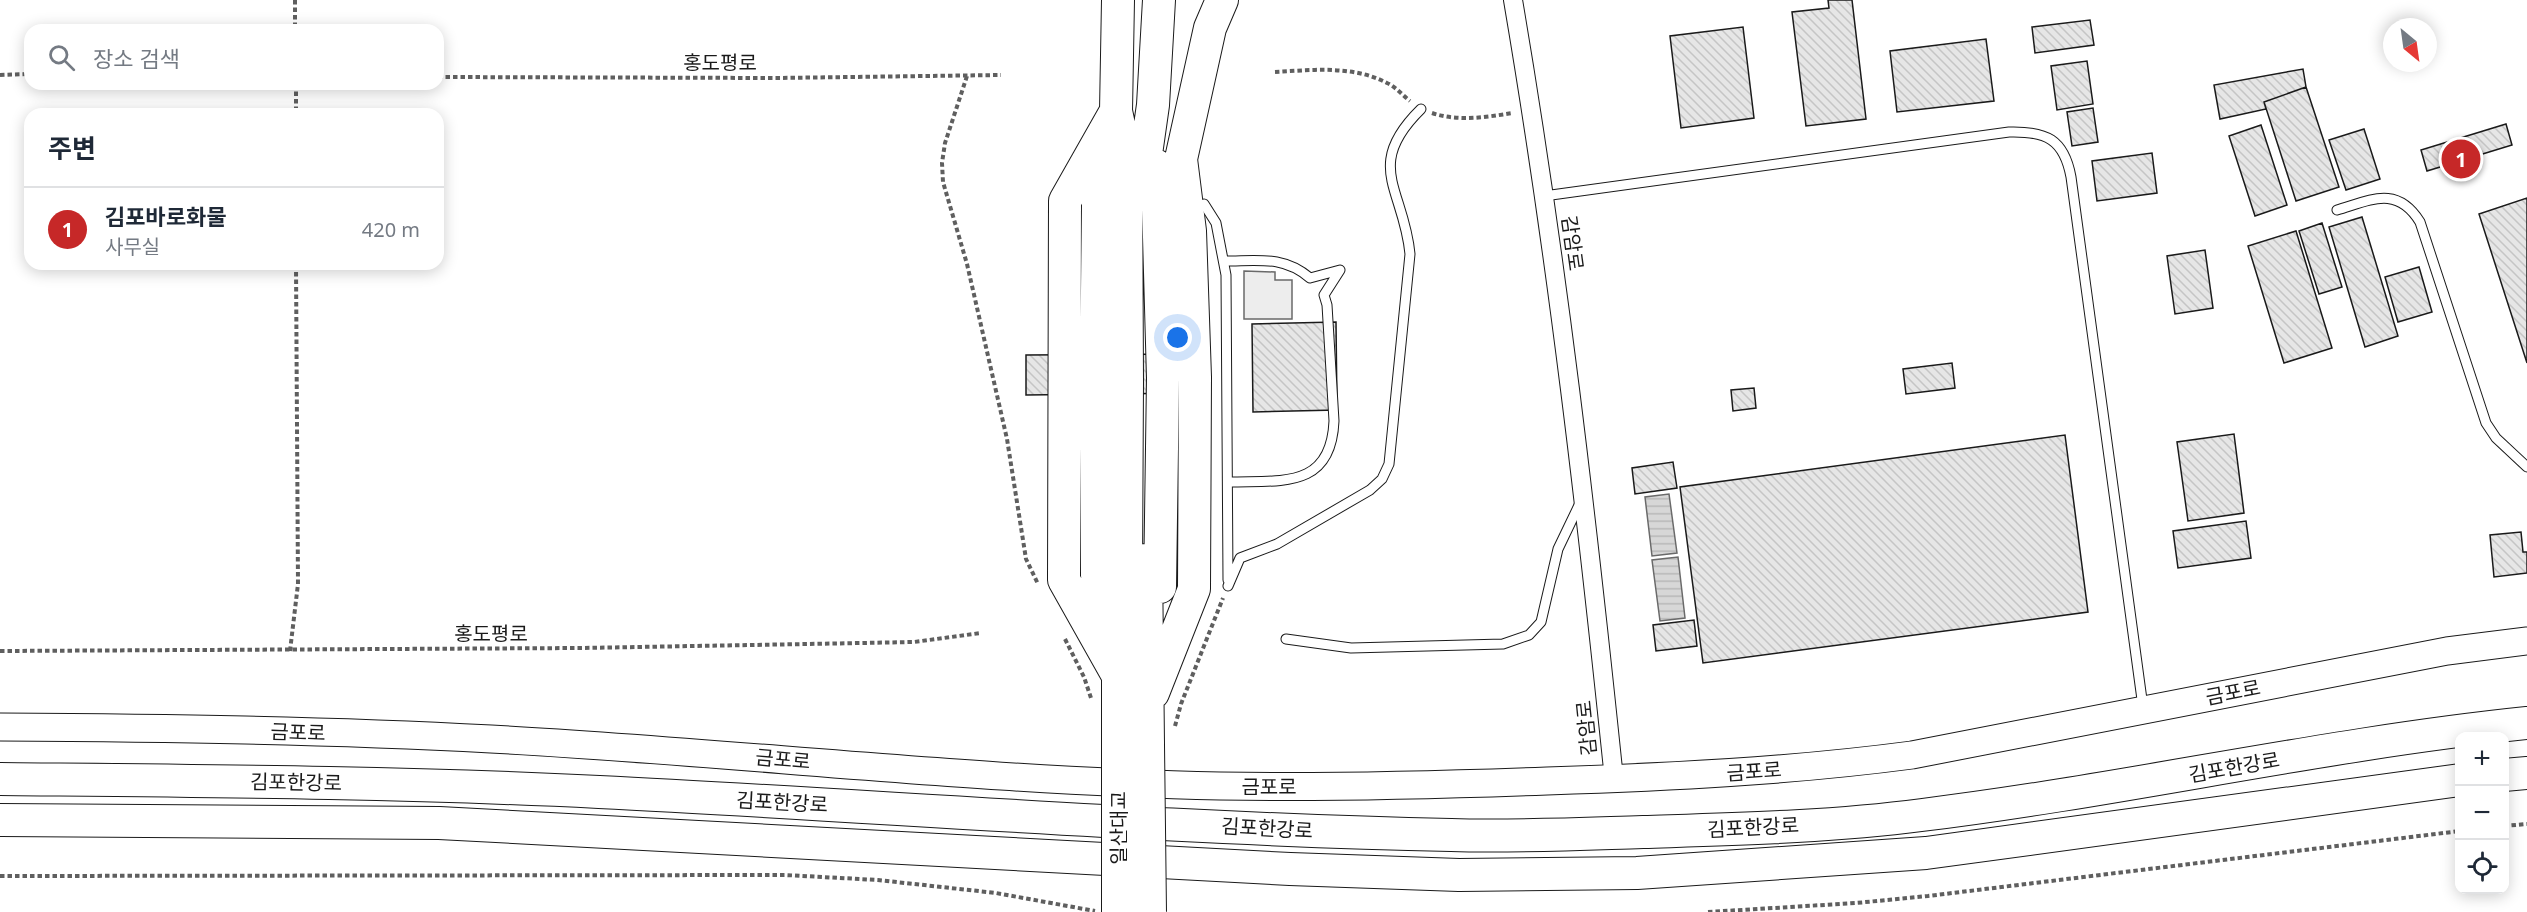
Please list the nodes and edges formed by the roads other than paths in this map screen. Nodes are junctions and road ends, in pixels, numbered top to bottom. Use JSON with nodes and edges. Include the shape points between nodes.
{"nodes":[{"id":1,"x":1118,"y":0,"type":"edge"},
{"id":2,"x":1159,"y":0,"type":"edge"},
{"id":3,"x":1222,"y":0,"type":"edge"},
{"id":4,"x":1513,"y":0,"type":"edge"},
{"id":5,"x":1153,"y":105,"type":"junction"},
{"id":6,"x":1421,"y":109,"type":"road end"},
{"id":7,"x":1116,"y":111,"type":"junction"},
{"id":8,"x":1181,"y":159,"type":"junction"},
{"id":9,"x":1544,"y":196,"type":"junction"},
{"id":10,"x":1204,"y":204,"type":"junction"},
{"id":11,"x":2337,"y":210,"type":"dead end"},
{"id":12,"x":1224,"y":261,"type":"junction"},
{"id":13,"x":2527,"y":467,"type":"edge"},
{"id":14,"x":1229,"y":482,"type":"junction"},
{"id":15,"x":1584,"y":494,"type":"junction"},
{"id":16,"x":1286,"y":639,"type":"dead end"},
{"id":17,"x":2527,"y":641,"type":"edge"},
{"id":18,"x":1118,"y":676,"type":"junction"},
{"id":19,"x":1148,"y":707,"type":"junction"},
{"id":20,"x":2143,"y":709,"type":"junction"},
{"id":21,"x":2527,"y":723,"type":"edge"},
{"id":22,"x":0,"y":727,"type":"edge"},
{"id":23,"x":1147,"y":742,"type":"junction"},
{"id":24,"x":2527,"y":773,"type":"edge"},
{"id":25,"x":2509,"y":775,"type":"edge"},
{"id":26,"x":0,"y":779,"type":"edge"},
{"id":27,"x":1614,"y":779,"type":"junction"},
{"id":28,"x":2455,"y":781,"type":"edge"},
{"id":29,"x":0,"y":820,"type":"edge"},
{"id":30,"x":1118,"y":912,"type":"edge"},
{"id":31,"x":1150,"y":912,"type":"edge"}],
"edges":[{"from":1,"to":7,"type":"highway"},
{"from":2,"to":5,"type":"highway"},
{"from":3,"to":8,"type":"highway","via":[[1210,28]]},
{"from":4,"to":9,"type":"street","name":"감암로"},
{"from":5,"to":8,"type":"highway"},
{"from":5,"to":19,"type":"highway","via":[[1145,161]]},
{"from":6,"to":14,"type":"lane","via":[[1403,127],[1390,160],[1410,254],[1389,464],[1382,479],[1370,490],[1277,544],[1240,558],[1228,586]]},
{"from":7,"to":18,"type":"highway","via":[[1126,158],[1127,370],[1126,573]]},
{"from":7,"to":18,"type":"highway","via":[[1065,201],[1064,580]]},
{"from":8,"to":10,"type":"highway"},
{"from":8,"to":19,"type":"highway","via":[[1190,231],[1195,377],[1194,589]]},
{"from":9,"to":15,"type":"street","name":"감암로"},
{"from":9,"to":20,"type":"lane","via":[[2009,132],[2042,134],[2053,140],[2062,148],[2071,177]]},
{"from":10,"to":12,"type":"lane","via":[[1216,223]]},
{"from":10,"to":19,"type":"highway","via":[[1214,376],[1211,585]]},
{"from":11,"to":13,"type":"lane","via":[[2386,198],[2396,199],[2414,212],[2486,423]]},
{"from":12,"to":14,"type":"lane"},
{"from":12,"to":14,"type":"lane","via":[[1288,263],[1310,278],[1340,270],[1324,295],[1334,421],[1329,449],[1301,478]]},
{"from":15,"to":16,"type":"lane","via":[[1558,549],[1541,622],[1529,635],[1503,644],[1351,648]]},
{"from":15,"to":27,"type":"street","name":"감암로"},
{"from":17,"to":20,"type":"main road","name":"금포로","via":[[2447,651]]},
{"from":18,"to":23,"type":"highway"},
{"from":19,"to":23,"type":"highway"},
{"from":20,"to":27,"type":"main road","name":"금포로","via":[[2023,735],[1823,767]]},
{"from":21,"to":26,"type":"highway","name":"김포한강로","via":[[1914,816],[1645,832],[1446,835],[374,783]]},
{"from":22,"to":27,"type":"main road","name":"금포로","via":[[486,738],[923,770],[1218,786]]},
{"from":23,"to":30,"type":"highway","name":"일산대교","bridge":true},
{"from":23,"to":31,"type":"highway","name":"일산대교","bridge":true},
{"from":24,"to":25,"type":"highway"},
{"from":28,"to":29,"type":"highway","name":"김포한강로","via":[[1926,853],[1613,873],[1459,875],[1313,870],[439,823]]}]}
